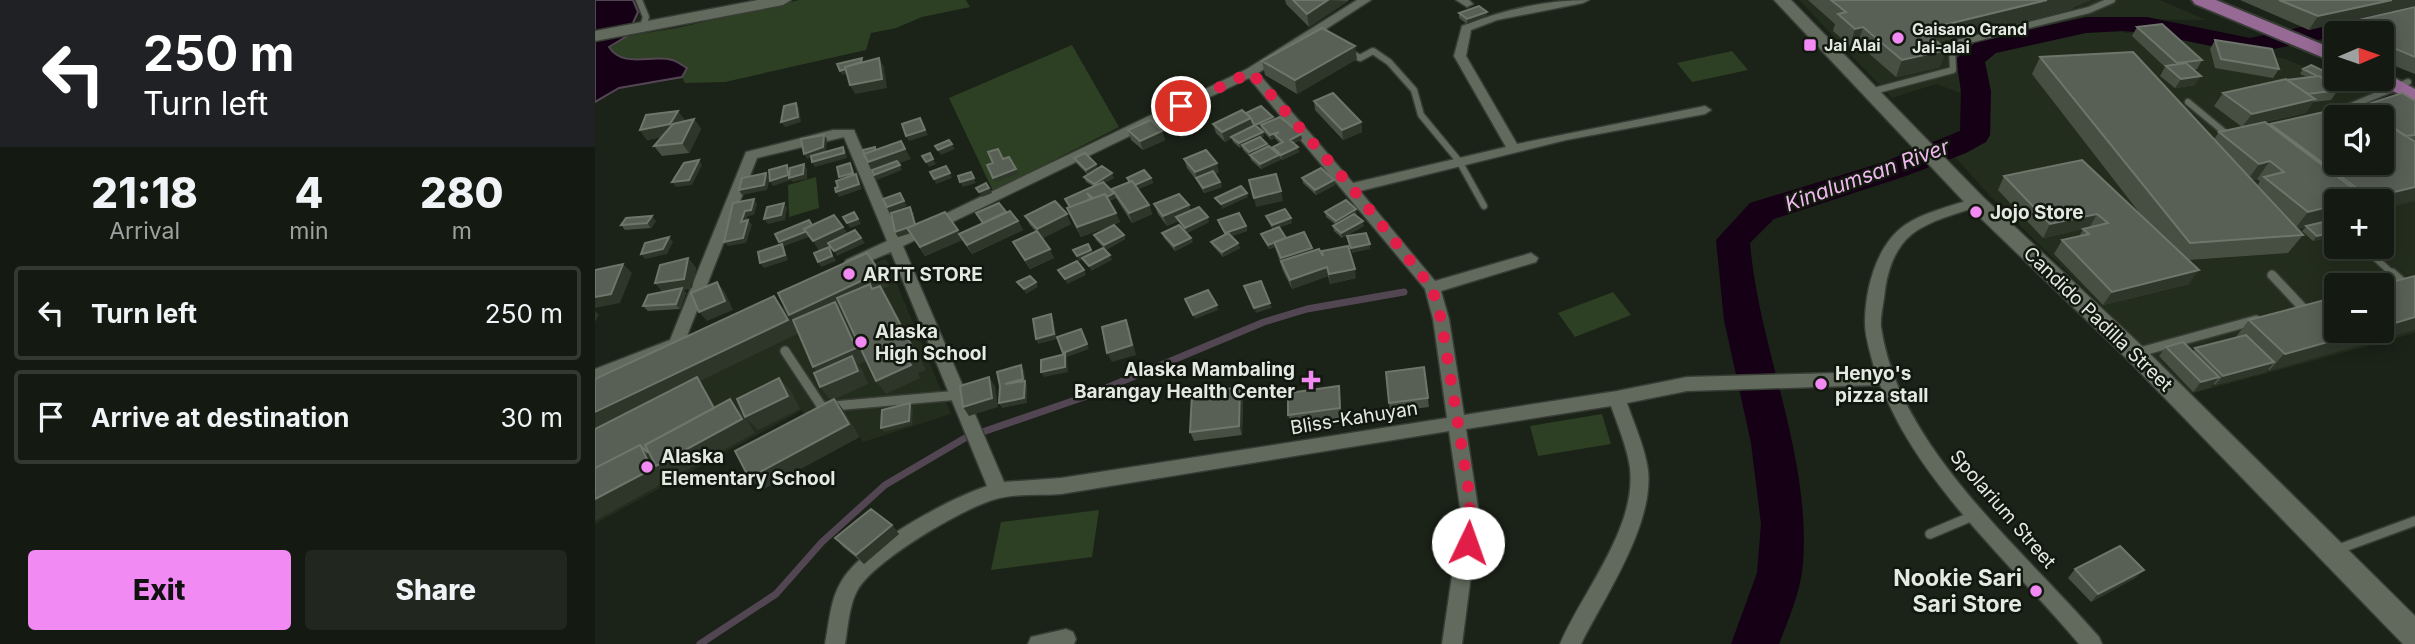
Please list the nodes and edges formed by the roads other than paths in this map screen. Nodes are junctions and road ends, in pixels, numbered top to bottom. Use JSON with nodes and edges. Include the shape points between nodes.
{"nodes":[{"id":1,"x":639,"y":0,"type":"edge"},
{"id":2,"x":739,"y":0,"type":"edge"},
{"id":3,"x":783,"y":0,"type":"edge"},
{"id":4,"x":1365,"y":0,"type":"edge"},
{"id":5,"x":1583,"y":0,"type":"edge"},
{"id":6,"x":1783,"y":0,"type":"edge"},
{"id":7,"x":2112,"y":0,"type":"edge"},
{"id":8,"x":2201,"y":0,"type":"edge"},
{"id":9,"x":638,"y":23,"type":"junction"},
{"id":10,"x":595,"y":24,"type":"edge"},
{"id":11,"x":595,"y":36,"type":"edge"},
{"id":12,"x":1336,"y":45,"type":"edge"},
{"id":13,"x":2324,"y":52,"type":"edge"},
{"id":14,"x":1251,"y":72,"type":"junction"},
{"id":15,"x":2409,"y":88,"type":"edge"},
{"id":16,"x":1870,"y":92,"type":"junction"},
{"id":17,"x":2188,"y":102,"type":"dead end"},
{"id":18,"x":2356,"y":105,"type":"edge"},
{"id":19,"x":1705,"y":110,"type":"dead end"},
{"id":20,"x":2242,"y":134,"type":"edge"},
{"id":21,"x":1513,"y":148,"type":"junction"},
{"id":22,"x":1459,"y":161,"type":"junction"},
{"id":23,"x":1352,"y":188,"type":"junction"},
{"id":24,"x":1976,"y":202,"type":"junction"},
{"id":25,"x":1484,"y":206,"type":"dead end"},
{"id":26,"x":897,"y":243,"type":"junction"},
{"id":27,"x":1531,"y":258,"type":"dead end"},
{"id":28,"x":2378,"y":259,"type":"edge"},
{"id":29,"x":835,"y":271,"type":"edge"},
{"id":30,"x":2272,"y":275,"type":"dead end"},
{"id":31,"x":2394,"y":283,"type":"edge"},
{"id":32,"x":1432,"y":288,"type":"junction"},
{"id":33,"x":2314,"y":305,"type":"edge"},
{"id":34,"x":2303,"y":308,"type":"junction"},
{"id":35,"x":2290,"y":311,"type":"edge"},
{"id":36,"x":2263,"y":318,"type":"edge"},
{"id":37,"x":701,"y":331,"type":"edge"},
{"id":38,"x":677,"y":342,"type":"junction"},
{"id":39,"x":785,"y":351,"type":"dead end"},
{"id":40,"x":2135,"y":353,"type":"junction"},
{"id":41,"x":595,"y":376,"type":"edge"},
{"id":42,"x":1884,"y":378,"type":"junction"},
{"id":43,"x":959,"y":394,"type":"junction"},
{"id":44,"x":1617,"y":398,"type":"junction"},
{"id":45,"x":1458,"y":423,"type":"junction"},
{"id":46,"x":998,"y":490,"type":"junction"},
{"id":47,"x":1975,"y":515,"type":"junction"},
{"id":48,"x":2415,"y":521,"type":"edge"},
{"id":49,"x":1930,"y":534,"type":"dead end"},
{"id":50,"x":2331,"y":552,"type":"junction"},
{"id":51,"x":2415,"y":636,"type":"edge"},
{"id":52,"x":1066,"y":639,"type":"dead end"},
{"id":53,"x":835,"y":644,"type":"edge"},
{"id":54,"x":1038,"y":644,"type":"edge"},
{"id":55,"x":1452,"y":644,"type":"edge"},
{"id":56,"x":1570,"y":644,"type":"edge"},
{"id":57,"x":2092,"y":644,"type":"edge"}],
"edges":[{"from":1,"to":9,"type":"lane"},
{"from":2,"to":9,"type":"main road"},
{"from":3,"to":9,"type":"main road"},
{"from":4,"to":14,"type":"street","via":[[1318,36]]},
{"from":5,"to":21,"type":"street","via":[[1494,17],[1466,28],[1460,55]]},
{"from":6,"to":16,"type":"main road","name":"Candido Padilla Street"},
{"from":7,"to":16,"type":"lane","via":[[1958,43],[1952,46],[1953,70]]},
{"from":8,"to":13,"type":"main road"},
{"from":9,"to":10,"type":"main road"},
{"from":9,"to":11,"type":"main road"},
{"from":12,"to":22,"type":"lane","via":[[1360,58],[1373,51],[1389,62],[1414,90],[1420,114]]},
{"from":14,"to":23,"type":"street"},
{"from":14,"to":26,"type":"street"},
{"from":15,"to":18,"type":"lane"},
{"from":16,"to":24,"type":"main road","name":"Candido Padilla Street"},
{"from":17,"to":20,"type":"lane","via":[[2229,136]]},
{"from":19,"to":21,"type":"street"},
{"from":21,"to":22,"type":"street"},
{"from":22,"to":23,"type":"street"},
{"from":22,"to":25,"type":"lane"},
{"from":23,"to":32,"type":"street"},
{"from":24,"to":40,"type":"main road","name":"Candido Padilla Street"},
{"from":24,"to":42,"type":"street","name":"Spolarium Street","via":[[1923,222],[1901,236],[1887,256],[1874,291],[1873,315],[1873,339]]},
{"from":26,"to":29,"type":"street"},
{"from":26,"to":38,"type":"street","via":[[849,133],[751,155]]},
{"from":26,"to":43,"type":"street"},
{"from":27,"to":32,"type":"street"},
{"from":28,"to":31,"type":"lane","via":[[2405,280]]},
{"from":30,"to":34,"type":"lane"},
{"from":32,"to":45,"type":"street"},
{"from":33,"to":34,"type":"lane"},
{"from":34,"to":35,"type":"lane"},
{"from":36,"to":40,"type":"lane"},
{"from":37,"to":38,"type":"street"},
{"from":38,"to":41,"type":"street"},
{"from":39,"to":43,"type":"lane","via":[[823,407]]},
{"from":40,"to":50,"type":"main road","name":"Candido Padilla Street"},
{"from":42,"to":44,"type":"street","name":"Bliss-Kahuyan","via":[[1686,384]]},
{"from":42,"to":47,"type":"street","name":"Spolarium Street","via":[[1907,424]]},
{"from":43,"to":46,"type":"street"},
{"from":44,"to":45,"type":"street","name":"Bliss-Kahuyan"},
{"from":44,"to":56,"type":"street","via":[[1639,472],[1639,492],[1624,539]]},
{"from":45,"to":46,"type":"street","name":"Bliss-Kahuyan","via":[[1036,489]]},
{"from":45,"to":55,"type":"street","via":[[1470,514]]},
{"from":46,"to":53,"type":"street","name":"Bliss-Kahuyan","via":[[961,503],[913,532],[849,584]]},
{"from":47,"to":49,"type":"lane"},
{"from":47,"to":57,"type":"street","name":"Spolarium Street"},
{"from":48,"to":50,"type":"lane"},
{"from":50,"to":51,"type":"main road","name":"Candido Padilla Street"},
{"from":52,"to":54,"type":"street"}]}
